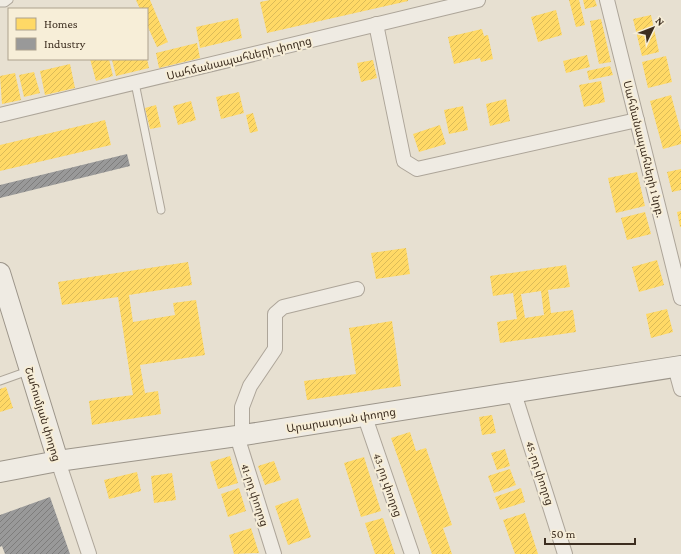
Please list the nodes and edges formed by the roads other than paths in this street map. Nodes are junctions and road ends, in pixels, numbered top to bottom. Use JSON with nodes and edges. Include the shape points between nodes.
{"nodes":[{"id":1,"x":9,"y":0,"type":"edge"},
{"id":2,"x":478,"y":0,"type":"edge"},
{"id":3,"x":607,"y":0,"type":"edge"},
{"id":4,"x":0,"y":3,"type":"edge"},
{"id":5,"x":376,"y":24,"type":"junction"},
{"id":6,"x":136,"y":82,"type":"junction"},
{"id":7,"x":0,"y":115,"type":"edge"},
{"id":8,"x":637,"y":120,"type":"junction"},
{"id":9,"x":161,"y":210,"type":"dead end"},
{"id":10,"x":1,"y":281,"type":"edge"},
{"id":11,"x":356,"y":289,"type":"dead end"},
{"id":12,"x":681,"y":298,"type":"edge"},
{"id":13,"x":678,"y":367,"type":"edge"},
{"id":14,"x":30,"y":370,"type":"junction"},
{"id":15,"x":0,"y":381,"type":"edge"},
{"id":16,"x":681,"y":390,"type":"edge"},
{"id":17,"x":514,"y":393,"type":"junction"},
{"id":18,"x":365,"y":416,"type":"junction"},
{"id":19,"x":239,"y":436,"type":"junction"},
{"id":20,"x":58,"y":461,"type":"junction"},
{"id":21,"x":0,"y":472,"type":"edge"},
{"id":22,"x":89,"y":554,"type":"edge"},
{"id":23,"x":274,"y":554,"type":"edge"},
{"id":24,"x":412,"y":554,"type":"edge"},
{"id":25,"x":565,"y":554,"type":"edge"}],
"edges":[{"from":1,"to":4,"type":"lane"},
{"from":2,"to":5,"type":"street","name":"Սահմանապահների փողոց"},
{"from":3,"to":8,"type":"street","name":"Սահմանապահների 1 նրբ."},
{"from":5,"to":6,"type":"street","name":"Սահմանապահների փողոց"},
{"from":5,"to":8,"type":"street","via":[[404,160],[417,169]]},
{"from":6,"to":7,"type":"street","name":"Սահմանապահների փողոց"},
{"from":6,"to":9,"type":"lane"},
{"from":8,"to":12,"type":"street","name":"Սահմանապահների 1 նրբ."},
{"from":10,"to":14,"type":"main road","name":"Շահումյան փողոց"},
{"from":11,"to":19,"type":"street","name":"41-րդ փողոց","via":[[278,310],[275,349],[250,386],[242,408]]},
{"from":13,"to":16,"type":"street"},
{"from":13,"to":17,"type":"main road","name":"Արարատյան փողոց"},
{"from":14,"to":15,"type":"lane"},
{"from":14,"to":20,"type":"main road","name":"Շահումյան փողոց"},
{"from":17,"to":18,"type":"main road","name":"Արարատյան փողոց"},
{"from":17,"to":25,"type":"street","name":"45-րդ փողոց"},
{"from":18,"to":19,"type":"main road","name":"Արարատյան փողոց"},
{"from":18,"to":24,"type":"street","name":"43-րդ փողոց"},
{"from":19,"to":20,"type":"main road","name":"Արարատյան փողոց"},
{"from":19,"to":23,"type":"street","name":"41-րդ փողոց"},
{"from":20,"to":21,"type":"main road","name":"Արարատյան փողոց"},
{"from":20,"to":22,"type":"street","name":"Շահումյան փողոց"}]}
